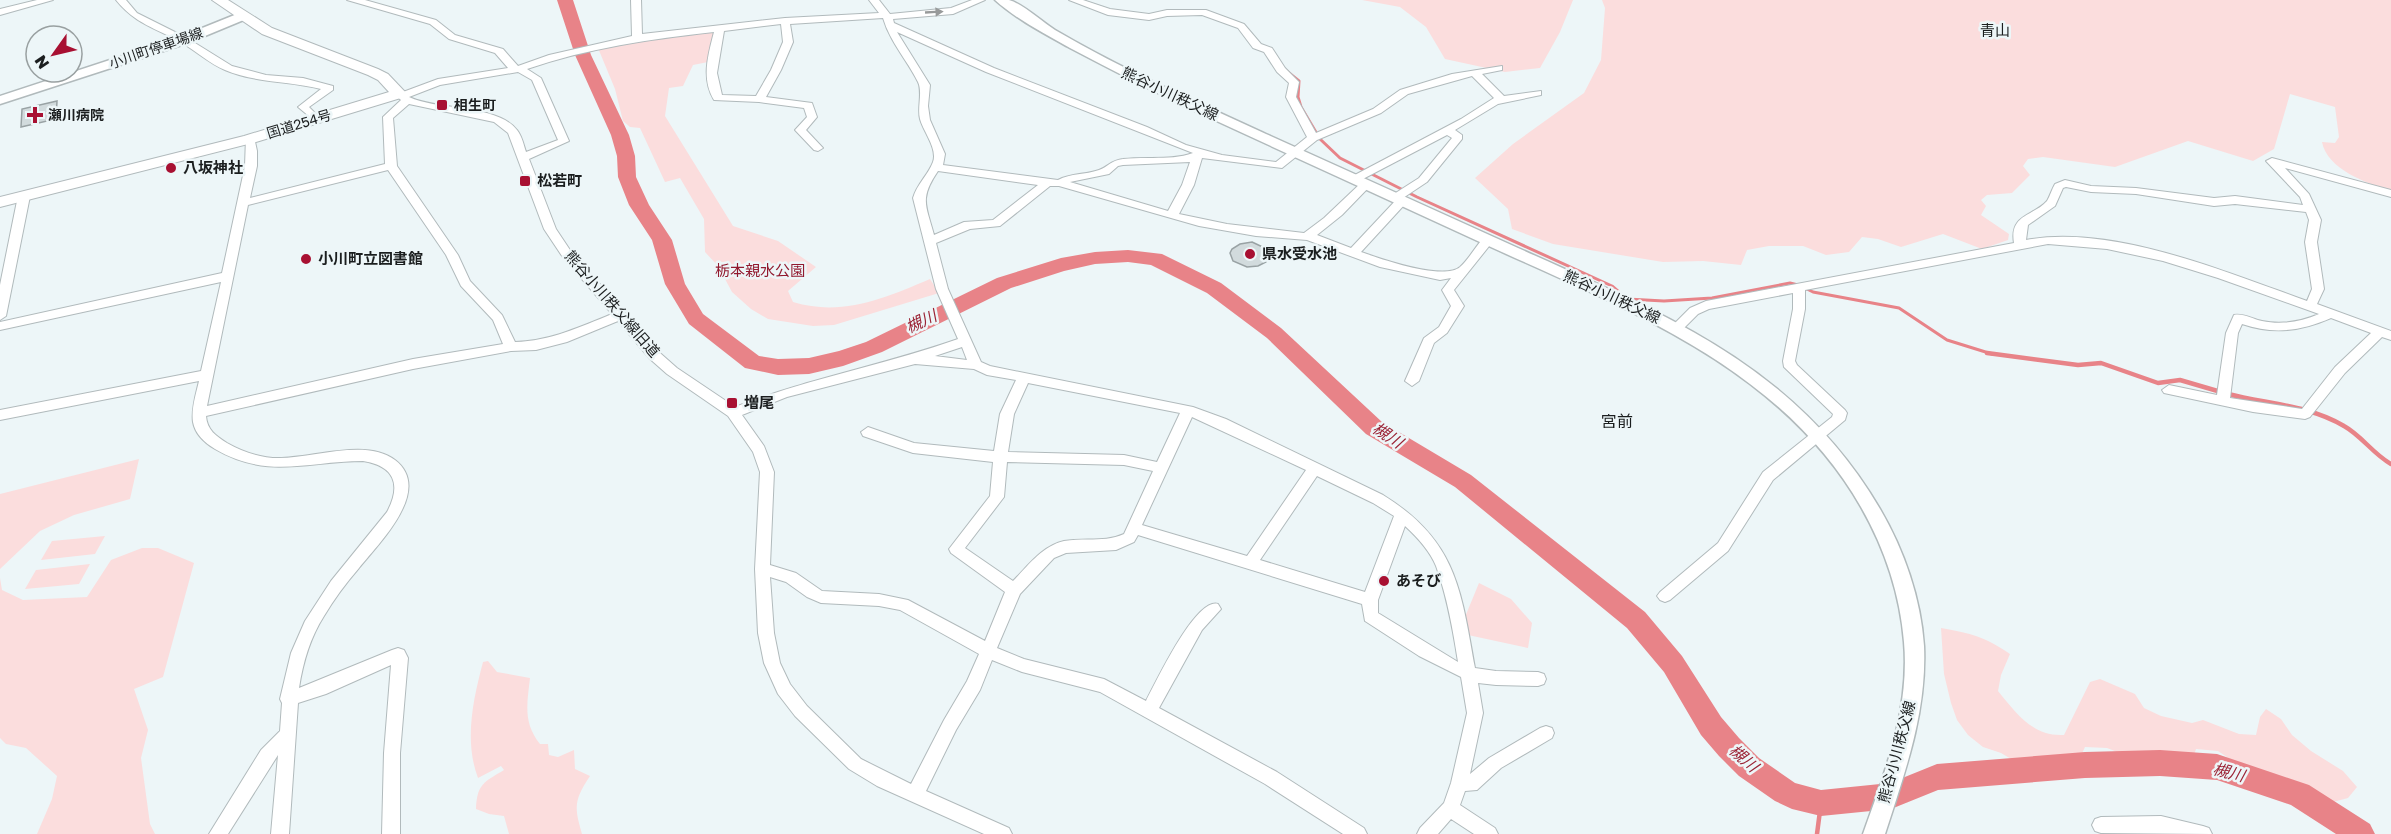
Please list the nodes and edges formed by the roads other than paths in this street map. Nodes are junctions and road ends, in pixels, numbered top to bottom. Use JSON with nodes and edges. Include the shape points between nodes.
{"nodes":[{"id":1,"x":48,"y":0,"type":"edge"},
{"id":2,"x":121,"y":0,"type":"edge"},
{"id":3,"x":219,"y":0,"type":"edge"},
{"id":4,"x":352,"y":0,"type":"edge"},
{"id":5,"x":636,"y":0,"type":"edge"},
{"id":6,"x":874,"y":0,"type":"edge"},
{"id":7,"x":980,"y":0,"type":"edge"},
{"id":8,"x":1001,"y":0,"type":"edge"},
{"id":9,"x":1074,"y":0,"type":"edge"},
{"id":10,"x":0,"y":12,"type":"edge"},
{"id":11,"x":242,"y":16,"type":"junction"},
{"id":12,"x":888,"y":19,"type":"junction"},
{"id":13,"x":785,"y":21,"type":"junction"},
{"id":14,"x":720,"y":28,"type":"junction"},
{"id":15,"x":637,"y":38,"type":"junction"},
{"id":16,"x":184,"y":40,"type":"junction"},
{"id":17,"x":1498,"y":68,"type":"dead end"},
{"id":18,"x":516,"y":69,"type":"junction"},
{"id":19,"x":1474,"y":72,"type":"junction"},
{"id":20,"x":1537,"y":93,"type":"dead end"},
{"id":21,"x":402,"y":96,"type":"junction"},
{"id":22,"x":759,"y":99,"type":"junction"},
{"id":23,"x":1502,"y":100,"type":"junction"},
{"id":24,"x":0,"y":101,"type":"edge"},
{"id":25,"x":316,"y":118,"type":"junction"},
{"id":26,"x":1447,"y":130,"type":"junction"},
{"id":27,"x":1312,"y":138,"type":"junction"},
{"id":28,"x":250,"y":139,"type":"junction"},
{"id":29,"x":818,"y":148,"type":"dead end"},
{"id":30,"x":1295,"y":152,"type":"junction"},
{"id":31,"x":940,"y":154,"type":"junction"},
{"id":32,"x":1199,"y":155,"type":"junction"},
{"id":33,"x":522,"y":158,"type":"junction"},
{"id":34,"x":391,"y":166,"type":"junction"},
{"id":35,"x":934,"y":168,"type":"junction"},
{"id":36,"x":957,"y":169,"type":"junction"},
{"id":37,"x":1361,"y":182,"type":"junction"},
{"id":38,"x":1047,"y":183,"type":"junction"},
{"id":39,"x":1060,"y":183,"type":"junction"},
{"id":40,"x":2391,"y":194,"type":"edge"},
{"id":41,"x":24,"y":196,"type":"junction"},
{"id":42,"x":1400,"y":198,"type":"junction"},
{"id":43,"x":0,"y":202,"type":"edge"},
{"id":44,"x":243,"y":203,"type":"junction"},
{"id":45,"x":2310,"y":209,"type":"junction"},
{"id":46,"x":1172,"y":215,"type":"junction"},
{"id":47,"x":1308,"y":236,"type":"junction"},
{"id":48,"x":1488,"y":240,"type":"junction"},
{"id":49,"x":932,"y":241,"type":"junction"},
{"id":50,"x":2021,"y":246,"type":"junction"},
{"id":51,"x":1353,"y":253,"type":"junction"},
{"id":52,"x":1464,"y":271,"type":"junction"},
{"id":53,"x":228,"y":276,"type":"junction"},
{"id":54,"x":1799,"y":289,"type":"junction"},
{"id":55,"x":2309,"y":306,"type":"junction"},
{"id":56,"x":2330,"y":314,"type":"junction"},
{"id":57,"x":0,"y":316,"type":"edge"},
{"id":58,"x":618,"y":316,"type":"junction"},
{"id":59,"x":0,"y":326,"type":"edge"},
{"id":60,"x":1677,"y":328,"type":"junction"},
{"id":61,"x":2386,"y":334,"type":"edge"},
{"id":62,"x":965,"y":341,"type":"junction"},
{"id":63,"x":511,"y":347,"type":"junction"},
{"id":64,"x":915,"y":359,"type":"junction"},
{"id":65,"x":976,"y":365,"type":"junction"},
{"id":66,"x":206,"y":375,"type":"junction"},
{"id":67,"x":1024,"y":377,"type":"junction"},
{"id":68,"x":1412,"y":381,"type":"dead end"},
{"id":69,"x":2169,"y":390,"type":"dead end"},
{"id":70,"x":2223,"y":401,"type":"junction"},
{"id":71,"x":1188,"y":410,"type":"junction"},
{"id":72,"x":199,"y":413,"type":"junction"},
{"id":73,"x":733,"y":413,"type":"junction"},
{"id":74,"x":0,"y":415,"type":"edge"},
{"id":75,"x":868,"y":432,"type":"dead end"},
{"id":76,"x":1819,"y":437,"type":"junction"},
{"id":77,"x":999,"y":458,"type":"junction"},
{"id":78,"x":1162,"y":468,"type":"junction"},
{"id":79,"x":1316,"y":468,"type":"junction"},
{"id":80,"x":1402,"y":514,"type":"junction"},
{"id":81,"x":1135,"y":528,"type":"junction"},
{"id":82,"x":1251,"y":562,"type":"junction"},
{"id":83,"x":762,"y":569,"type":"junction"},
{"id":84,"x":1014,"y":590,"type":"junction"},
{"id":85,"x":1665,"y":596,"type":"dead end"},
{"id":86,"x":1370,"y":600,"type":"junction"},
{"id":87,"x":1213,"y":609,"type":"dead end"},
{"id":88,"x":988,"y":651,"type":"junction"},
{"id":89,"x":1468,"y":672,"type":"junction"},
{"id":90,"x":1539,"y":679,"type":"dead end"},
{"id":91,"x":288,"y":699,"type":"junction"},
{"id":92,"x":1149,"y":710,"type":"junction"},
{"id":93,"x":1546,"y":733,"type":"dead end"},
{"id":94,"x":288,"y":734,"type":"junction"},
{"id":95,"x":1460,"y":783,"type":"junction"},
{"id":96,"x":916,"y":793,"type":"junction"},
{"id":97,"x":1450,"y":808,"type":"junction"},
{"id":98,"x":2101,"y":825,"type":"dead end"},
{"id":99,"x":1875,"y":829,"type":"edge"},
{"id":100,"x":218,"y":834,"type":"edge"},
{"id":101,"x":280,"y":834,"type":"edge"},
{"id":102,"x":391,"y":834,"type":"edge"},
{"id":103,"x":1003,"y":834,"type":"edge"},
{"id":104,"x":1358,"y":834,"type":"edge"},
{"id":105,"x":1426,"y":834,"type":"edge"},
{"id":106,"x":1490,"y":834,"type":"edge"},
{"id":107,"x":2203,"y":834,"type":"edge"}],
"edges":[{"from":1,"to":10,"type":"street"},
{"from":2,"to":16,"type":"street","via":[[134,15]]},
{"from":3,"to":11,"type":"highway"},
{"from":4,"to":18,"type":"street","via":[[433,22],[452,37],[499,51]]},
{"from":5,"to":15,"type":"street"},
{"from":6,"to":12,"type":"street"},
{"from":12,"to":7,"type":"street","one_way":true,"via":[[953,10]]},
{"from":8,"to":30,"type":"main road","name":"熊谷小川秩父線","via":[[1118,70]]},
{"from":9,"to":27,"type":"street","via":[[1108,12],[1149,17],[1203,12],[1241,26],[1257,46],[1268,50],[1294,82],[1291,97]]},
{"from":11,"to":16,"type":"main road","name":"小川町停車場線"},
{"from":11,"to":21,"type":"highway","via":[[300,45],[364,67]]},
{"from":12,"to":13,"type":"street"},
{"from":12,"to":31,"type":"street","via":[[893,35],[925,85],[925,120]]},
{"from":12,"to":32,"type":"street","via":[[990,70],[1104,113]]},
{"from":13,"to":14,"type":"street"},
{"from":13,"to":22,"type":"street","via":[[788,42]]},
{"from":14,"to":15,"type":"street"},
{"from":14,"to":22,"type":"street","via":[[712,61],[714,91],[718,98]]},
{"from":15,"to":18,"type":"street"},
{"from":16,"to":24,"type":"main road","name":"小川町停車場線"},
{"from":16,"to":25,"type":"street","via":[[228,68],[329,88],[303,107]]},
{"from":17,"to":19,"type":"street"},
{"from":18,"to":21,"type":"street","via":[[438,82]]},
{"from":18,"to":33,"type":"street","via":[[536,78],[564,141]]},
{"from":19,"to":23,"type":"street"},
{"from":19,"to":27,"type":"street","via":[[1404,92],[1377,111]]},
{"from":20,"to":23,"type":"street"},
{"from":21,"to":25,"type":"highway","name":"国道254号"},
{"from":21,"to":33,"type":"street","name":"熊谷小川秩父線旧道","via":[[422,105],[497,119],[513,132]]},
{"from":21,"to":34,"type":"street","via":[[388,117]]},
{"from":22,"to":29,"type":"street","via":[[808,105],[812,117],[800,130]]},
{"from":23,"to":26,"type":"street"},
{"from":25,"to":28,"type":"highway","name":"国道254号"},
{"from":26,"to":37,"type":"street"},
{"from":26,"to":42,"type":"street","via":[[1458,137],[1422,180]]},
{"from":27,"to":30,"type":"street"},
{"from":28,"to":41,"type":"highway","name":"国道254号"},
{"from":28,"to":44,"type":"street","via":[[251,166]]},
{"from":30,"to":32,"type":"street","via":[[1278,166]]},
{"from":30,"to":37,"type":"main road","name":"熊谷小川秩父線"},
{"from":31,"to":35,"type":"street"},
{"from":31,"to":36,"type":"street"},
{"from":32,"to":39,"type":"street","via":[[1184,160],[1123,162],[1105,172]]},
{"from":32,"to":46,"type":"street"},
{"from":33,"to":58,"type":"street","name":"熊谷小川秩父線旧道","via":[[550,229]]},
{"from":34,"to":44,"type":"street"},
{"from":34,"to":63,"type":"street","via":[[452,255],[465,283],[498,318]]},
{"from":35,"to":36,"type":"street"},
{"from":35,"to":49,"type":"street","via":[[920,198]]},
{"from":36,"to":38,"type":"street"},
{"from":37,"to":42,"type":"main road","name":"熊谷小川秩父線"},
{"from":37,"to":47,"type":"street","via":[[1350,201]]},
{"from":38,"to":39,"type":"street"},
{"from":38,"to":49,"type":"street","via":[[996,223],[968,225]]},
{"from":39,"to":46,"type":"street"},
{"from":40,"to":45,"type":"street","via":[[2272,160],[2305,196]]},
{"from":41,"to":43,"type":"highway","name":"国道254号"},
{"from":41,"to":57,"type":"street"},
{"from":42,"to":48,"type":"main road","name":"熊谷小川秩父線"},
{"from":42,"to":51,"type":"street"},
{"from":44,"to":53,"type":"street"},
{"from":45,"to":50,"type":"street","via":[[2091,189],[2065,183],[2059,186],[2052,202],[2026,218],[2018,237]]},
{"from":45,"to":55,"type":"street","via":[[2315,220],[2311,242],[2318,289]]},
{"from":46,"to":47,"type":"street","via":[[1269,234]]},
{"from":47,"to":51,"type":"street"},
{"from":48,"to":52,"type":"street"},
{"from":48,"to":60,"type":"main road","name":"熊谷小川秩父線"},
{"from":49,"to":62,"type":"street","via":[[942,289]]},
{"from":50,"to":54,"type":"street"},
{"from":50,"to":55,"type":"street","via":[[2048,240],[2114,246],[2204,268]]},
{"from":51,"to":52,"type":"street","via":[[1440,276]]},
{"from":52,"to":68,"type":"street","via":[[1448,290],[1458,306],[1443,330],[1429,341]]},
{"from":53,"to":59,"type":"street"},
{"from":53,"to":66,"type":"street"},
{"from":54,"to":60,"type":"street","via":[[1706,305]]},
{"from":54,"to":76,"type":"street","via":[[1789,361],[1840,413],[1838,420]]},
{"from":55,"to":56,"type":"street"},
{"from":56,"to":61,"type":"street"},
{"from":56,"to":70,"type":"street","via":[[2290,327],[2267,328],[2235,320]]},
{"from":58,"to":63,"type":"street","via":[[562,339]]},
{"from":58,"to":73,"type":"street","name":"熊谷小川秩父線旧道","via":[[672,371]]},
{"from":60,"to":76,"type":"main road","name":"熊谷小川秩父線","via":[[1757,379]]},
{"from":61,"to":70,"type":"street","via":[[2340,370],[2305,414]]},
{"from":62,"to":64,"type":"street"},
{"from":62,"to":65,"type":"street"},
{"from":63,"to":72,"type":"street","via":[[373,372]]},
{"from":64,"to":65,"type":"street"},
{"from":64,"to":73,"type":"street","via":[[784,393]]},
{"from":65,"to":67,"type":"street"},
{"from":66,"to":72,"type":"street"},
{"from":66,"to":74,"type":"street"},
{"from":67,"to":71,"type":"street"},
{"from":67,"to":77,"type":"street","via":[[1007,414]]},
{"from":69,"to":70,"type":"street"},
{"from":71,"to":78,"type":"street"},
{"from":71,"to":79,"type":"street"},
{"from":72,"to":91,"type":"street","via":[[204,435],[247,457],[277,463],[362,454],[386,459],[399,474],[396,507],[389,521],[330,591],[299,651]]},
{"from":73,"to":83,"type":"street","name":"熊谷小川秩父線旧道","via":[[765,463]]},
{"from":75,"to":77,"type":"street","via":[[913,448]]},
{"from":76,"to":85,"type":"street","via":[[1768,476],[1723,547]]},
{"from":76,"to":99,"type":"main road","name":"熊谷小川秩父線","via":[[1851,476],[1880,524],[1905,591],[1914,651],[1909,719]]},
{"from":77,"to":78,"type":"street","via":[[1124,460]]},
{"from":77,"to":84,"type":"street","via":[[997,497],[956,549]]},
{"from":78,"to":81,"type":"street"},
{"from":79,"to":80,"type":"street"},
{"from":79,"to":82,"type":"street"},
{"from":80,"to":86,"type":"street"},
{"from":80,"to":89,"type":"street","via":[[1433,547],[1443,564]]},
{"from":81,"to":82,"type":"street"},
{"from":81,"to":84,"type":"street","via":[[1129,538],[1116,544],[1064,548],[1049,554]]},
{"from":82,"to":86,"type":"street"},
{"from":83,"to":88,"type":"street","via":[[791,577],[821,597],[903,604]]},
{"from":83,"to":96,"type":"street","name":"熊谷小川秩父線旧道","via":[[769,654],[784,689],[846,757],[883,780]]},
{"from":84,"to":88,"type":"street"},
{"from":86,"to":89,"type":"street","via":[[1370,616],[1430,654]]},
{"from":87,"to":92,"type":"street","via":[[1197,625]]},
{"from":88,"to":92,"type":"street","via":[[1022,665],[1104,686]]},
{"from":88,"to":96,"type":"street"},
{"from":89,"to":90,"type":"street","via":[[1482,677]]},
{"from":89,"to":95,"type":"street","via":[[1475,713]]},
{"from":91,"to":94,"type":"street"},
{"from":91,"to":102,"type":"street","via":[[398,655]]},
{"from":92,"to":104,"type":"street","via":[[1271,778]]},
{"from":93,"to":95,"type":"street","via":[[1495,763],[1471,784]]},
{"from":94,"to":100,"type":"street","via":[[267,754]]},
{"from":94,"to":101,"type":"street"},
{"from":95,"to":97,"type":"street"},
{"from":96,"to":103,"type":"street","name":"熊谷小川秩父線旧道"},
{"from":97,"to":105,"type":"street"},
{"from":97,"to":106,"type":"street"},
{"from":98,"to":107,"type":"street","via":[[2161,824]]}]}
